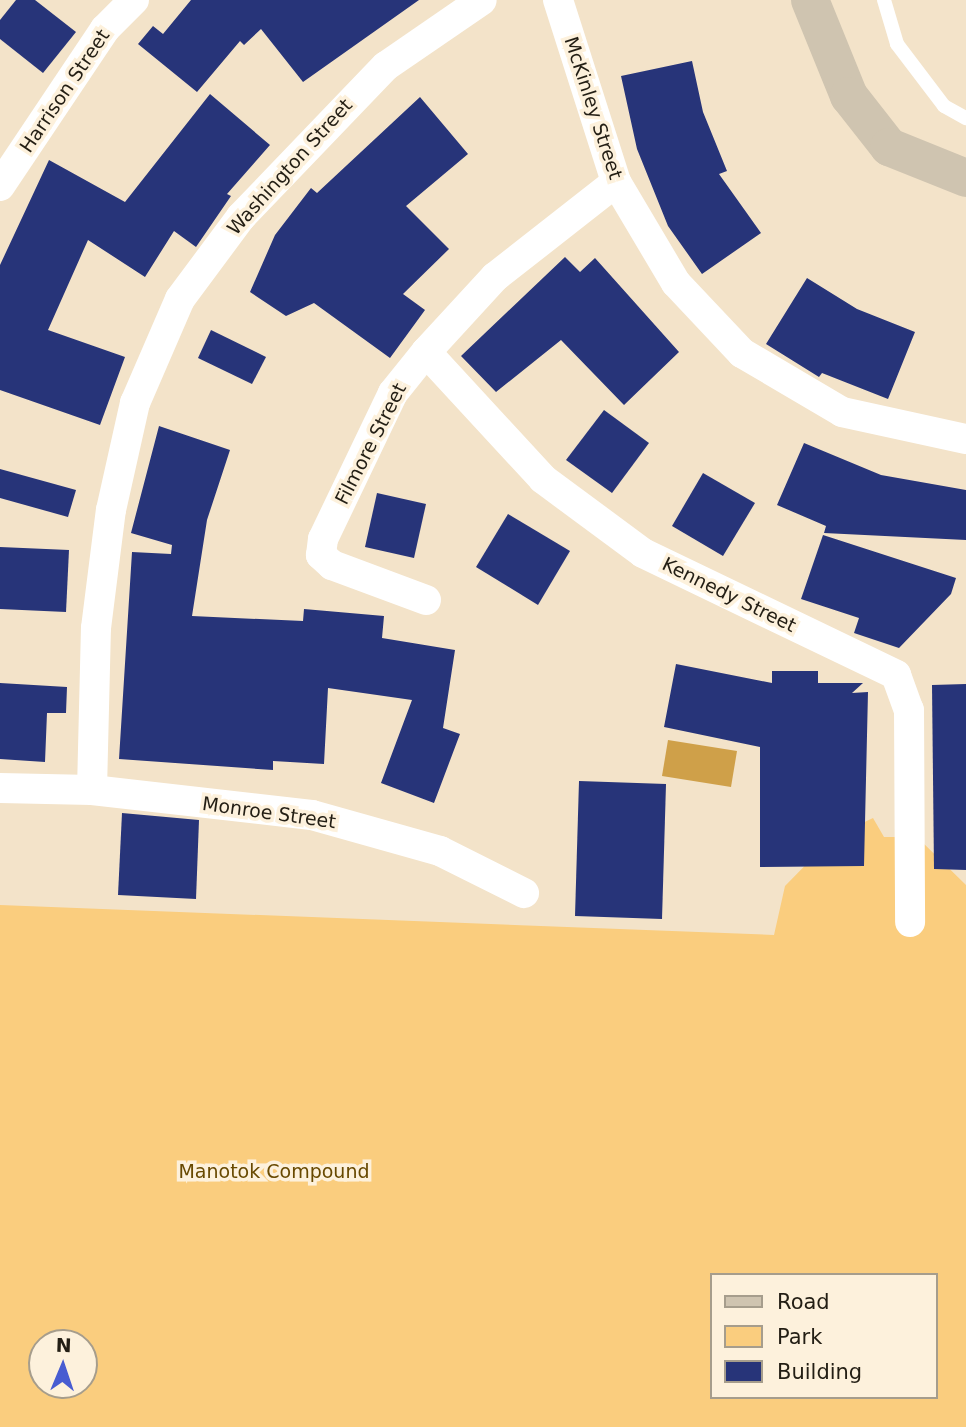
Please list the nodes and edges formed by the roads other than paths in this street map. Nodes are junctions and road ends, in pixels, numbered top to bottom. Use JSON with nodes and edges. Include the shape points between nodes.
{"nodes":[{"id":1,"x":134,"y":0,"type":"edge"},
{"id":2,"x":482,"y":0,"type":"edge"},
{"id":3,"x":558,"y":0,"type":"edge"},
{"id":4,"x":810,"y":0,"type":"edge"},
{"id":5,"x":884,"y":0,"type":"edge"},
{"id":6,"x":966,"y":118,"type":"edge"},
{"id":7,"x":966,"y":178,"type":"edge"},
{"id":8,"x":616,"y":182,"type":"junction"},
{"id":9,"x":0,"y":186,"type":"edge"},
{"id":10,"x":426,"y":352,"type":"junction"},
{"id":11,"x":966,"y":439,"type":"edge"},
{"id":12,"x":426,"y":600,"type":"dead end"},
{"id":13,"x":0,"y":788,"type":"edge"},
{"id":14,"x":92,"y":790,"type":"junction"},
{"id":15,"x":524,"y":892,"type":"dead end"},
{"id":16,"x":910,"y":922,"type":"dead end"}],
"edges":[{"from":1,"to":9,"type":"street","name":"Harrison Street","via":[[105,29]]},
{"from":2,"to":14,"type":"street","name":"Washington Street","via":[[386,66],[241,217],[180,299],[135,403],[111,510],[96,628]]},
{"from":3,"to":8,"type":"street","name":"McKinley Street"},
{"from":4,"to":7,"type":"street","via":[[849,96],[889,147]]},
{"from":5,"to":6,"type":"lane","via":[[897,44],[944,106]]},
{"from":8,"to":10,"type":"street","name":"Filmore Street","via":[[495,277]]},
{"from":8,"to":11,"type":"street","name":"McKinley Street","via":[[676,283],[743,353],[865,422]]},
{"from":10,"to":12,"type":"street","name":"Filmore Street","via":[[393,393],[323,539],[321,555]]},
{"from":10,"to":16,"type":"street","name":"Kennedy Street","via":[[543,479],[643,553],[896,675],[909,710]]},
{"from":13,"to":14,"type":"street","name":"Monroe Street"},
{"from":14,"to":15,"type":"street","name":"Monroe Street","via":[[312,815],[440,851]]}]}
